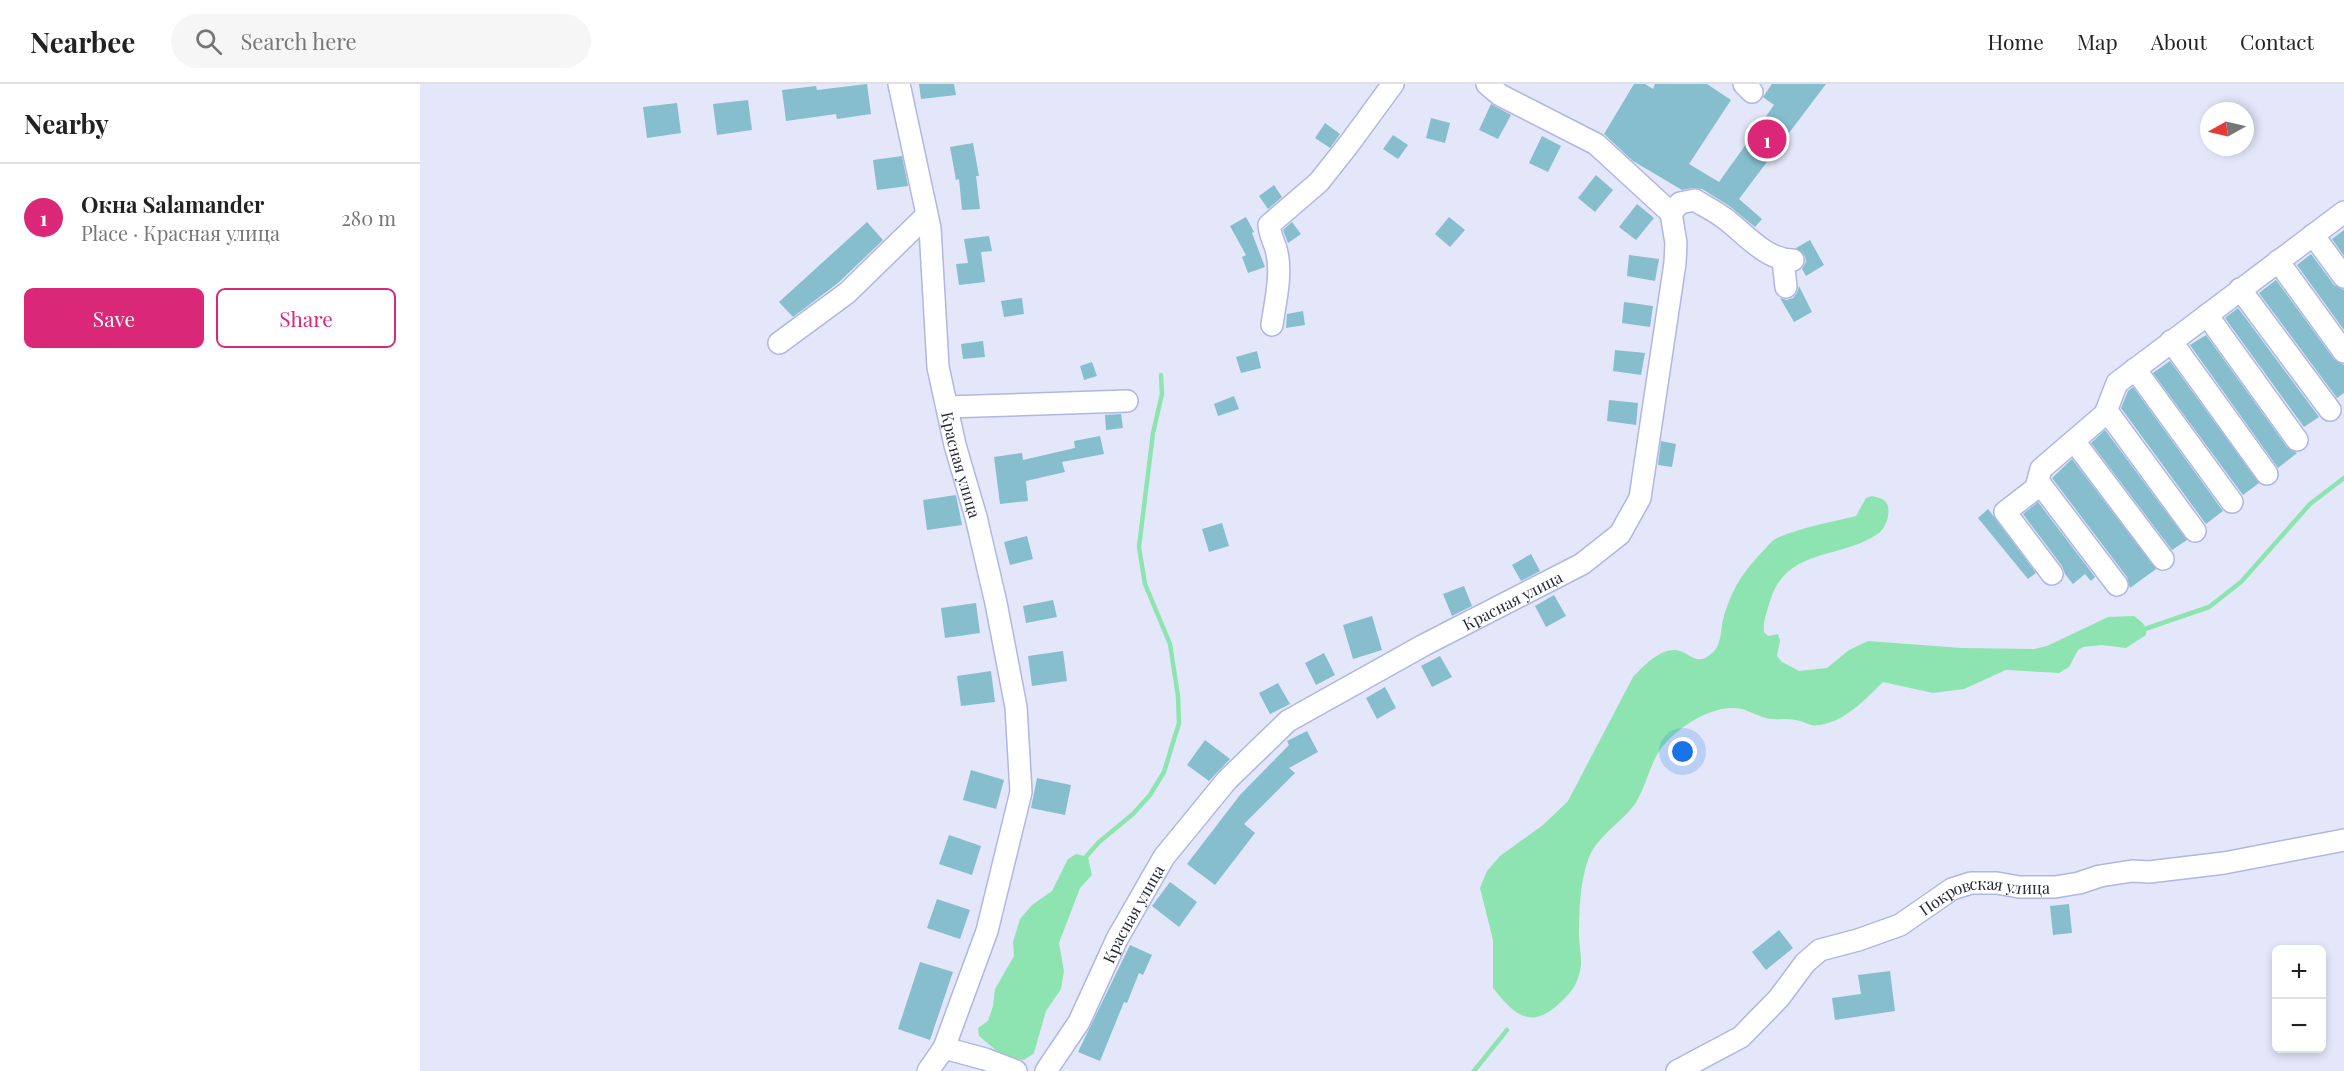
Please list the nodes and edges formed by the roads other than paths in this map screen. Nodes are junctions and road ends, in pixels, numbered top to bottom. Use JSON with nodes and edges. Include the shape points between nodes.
{"nodes":[{"id":1,"x":899,"y":84,"type":"edge"},
{"id":2,"x":1393,"y":84,"type":"edge"},
{"id":3,"x":1487,"y":84,"type":"edge"},
{"id":4,"x":2344,"y":212,"type":"edge"},
{"id":5,"x":1671,"y":213,"type":"junction"},
{"id":6,"x":927,"y":215,"type":"junction"},
{"id":7,"x":2313,"y":235,"type":"junction"},
{"id":8,"x":2278,"y":261,"type":"junction"},
{"id":9,"x":2344,"y":277,"type":"edge"},
{"id":10,"x":1786,"y":287,"type":"dead end"},
{"id":11,"x":2240,"y":290,"type":"junction"},
{"id":12,"x":2207,"y":315,"type":"junction"},
{"id":13,"x":1272,"y":325,"type":"dead end"},
{"id":14,"x":2171,"y":341,"type":"junction"},
{"id":15,"x":779,"y":343,"type":"dead end"},
{"id":16,"x":2344,"y":352,"type":"edge"},
{"id":17,"x":2135,"y":369,"type":"junction"},
{"id":18,"x":1127,"y":401,"type":"dead end"},
{"id":19,"x":947,"y":407,"type":"junction"},
{"id":20,"x":2330,"y":410,"type":"dead end"},
{"id":21,"x":2107,"y":411,"type":"junction"},
{"id":22,"x":2297,"y":440,"type":"dead end"},
{"id":23,"x":2074,"y":441,"type":"junction"},
{"id":24,"x":2267,"y":474,"type":"dead end"},
{"id":25,"x":2038,"y":481,"type":"junction"},
{"id":26,"x":2232,"y":502,"type":"dead end"},
{"id":27,"x":2195,"y":531,"type":"dead end"},
{"id":28,"x":2163,"y":559,"type":"dead end"},
{"id":29,"x":2052,"y":574,"type":"dead end"},
{"id":30,"x":2117,"y":585,"type":"dead end"},
{"id":31,"x":2344,"y":840,"type":"edge"},
{"id":32,"x":944,"y":1048,"type":"junction"},
{"id":33,"x":928,"y":1071,"type":"edge"},
{"id":34,"x":1016,"y":1071,"type":"edge"},
{"id":35,"x":1046,"y":1071,"type":"edge"},
{"id":36,"x":1677,"y":1071,"type":"edge"}],
"edges":[{"from":1,"to":6,"type":"street","name":"Красная улица"},
{"from":2,"to":13,"type":"street","via":[[1319,182],[1269,225],[1278,272]]},
{"from":3,"to":5,"type":"street","via":[[1500,95],[1596,144]]},
{"from":4,"to":7,"type":"street"},
{"from":5,"to":10,"type":"street","via":[[1680,203],[1695,200],[1724,217],[1758,246],[1788,260]]},
{"from":5,"to":35,"type":"street","name":"Красная улица","via":[[1675,263],[1640,498],[1620,534],[1582,564],[1288,721],[1227,780],[1164,857],[1116,939],[1079,1022]]},
{"from":6,"to":15,"type":"street","via":[[848,293]]},
{"from":6,"to":19,"type":"street","name":"Красная улица","via":[[938,367]]},
{"from":7,"to":8,"type":"street"},
{"from":7,"to":9,"type":"street"},
{"from":8,"to":11,"type":"street"},
{"from":8,"to":16,"type":"street"},
{"from":11,"to":12,"type":"street"},
{"from":11,"to":20,"type":"street"},
{"from":12,"to":14,"type":"street"},
{"from":12,"to":22,"type":"street"},
{"from":14,"to":17,"type":"street"},
{"from":14,"to":24,"type":"street"},
{"from":17,"to":21,"type":"street","via":[[2116,383]]},
{"from":17,"to":26,"type":"street"},
{"from":18,"to":19,"type":"street"},
{"from":19,"to":32,"type":"street","name":"Красная улица","via":[[979,528],[1017,707],[1021,792],[987,931]]},
{"from":21,"to":23,"type":"street"},
{"from":21,"to":27,"type":"street"},
{"from":23,"to":25,"type":"street","via":[[2041,469]]},
{"from":23,"to":28,"type":"street"},
{"from":25,"to":29,"type":"street","via":[[2036,488],[2005,512]]},
{"from":25,"to":30,"type":"street"},
{"from":31,"to":36,"type":"street","name":"Покровская улица","via":[[2223,863],[2100,876],[2055,887],[1971,883],[1952,889],[1900,925],[1820,950],[1741,1037]]},
{"from":32,"to":33,"type":"street","name":"Красная улица"},
{"from":32,"to":34,"type":"street"}]}
